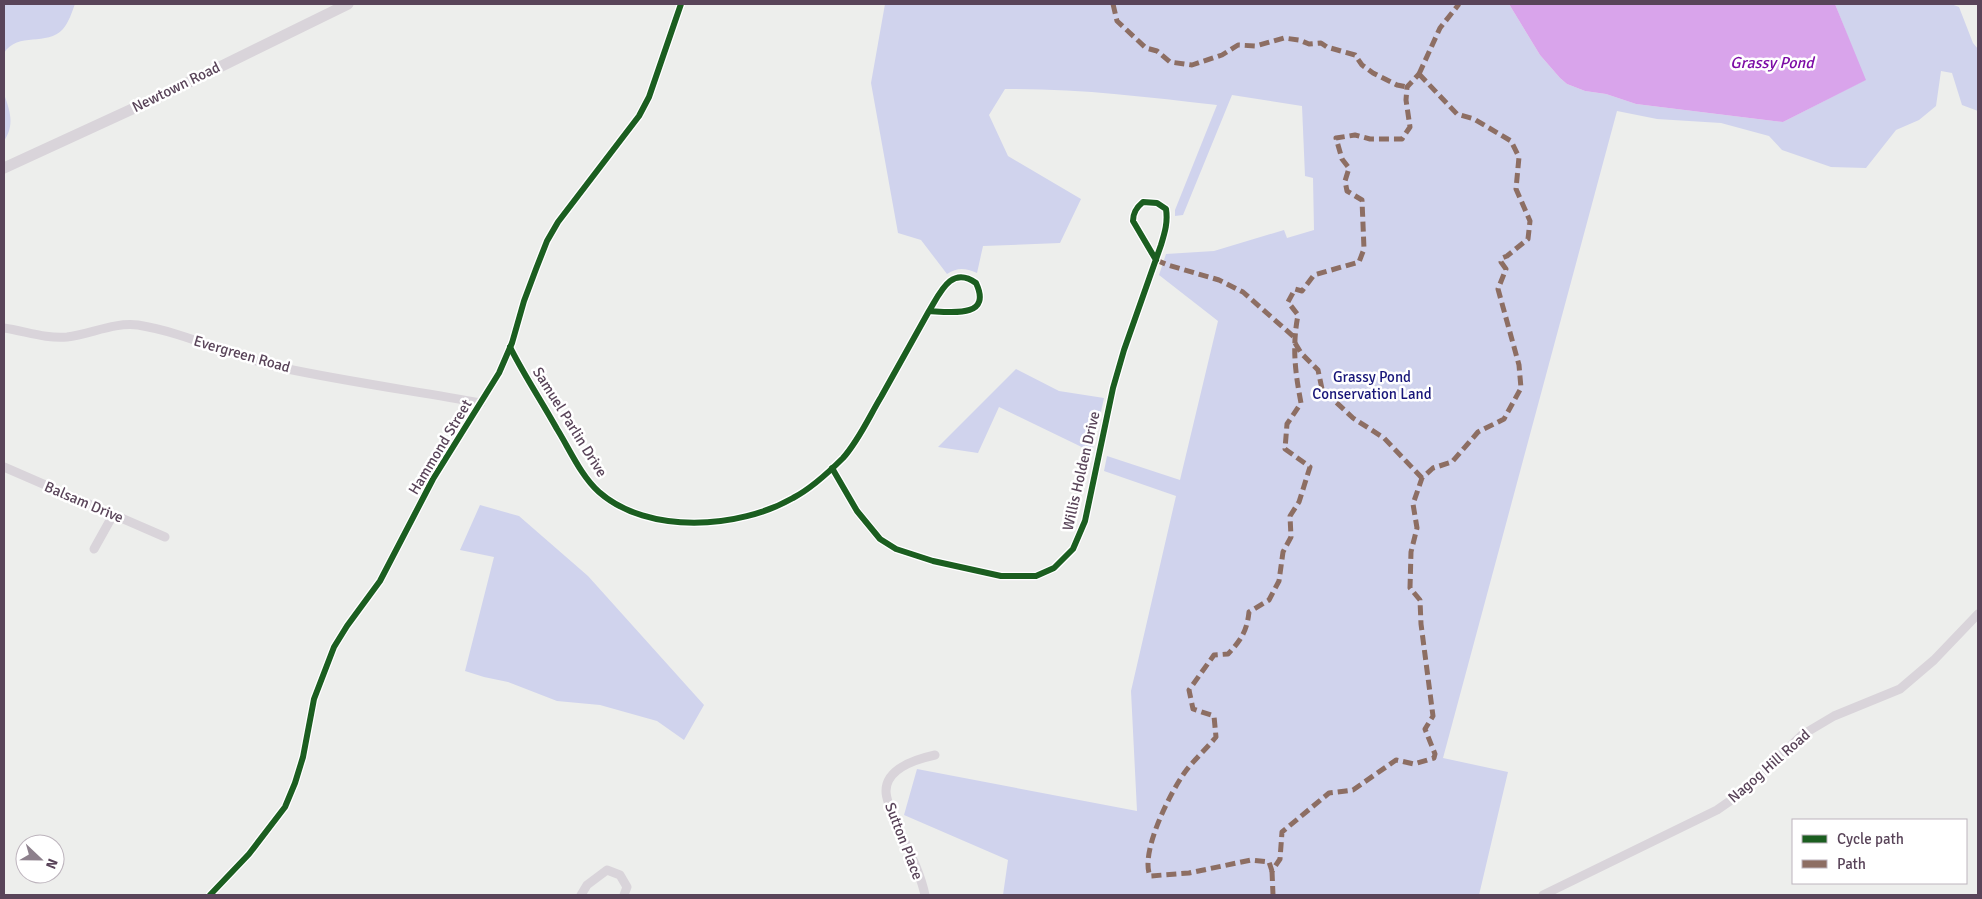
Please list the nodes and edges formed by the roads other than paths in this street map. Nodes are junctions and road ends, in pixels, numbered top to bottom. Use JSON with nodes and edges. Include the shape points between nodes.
{"nodes":[{"id":1,"x":348,"y":4,"type":"edge"},
{"id":2,"x":680,"y":4,"type":"edge"},
{"id":3,"x":4,"y":168,"type":"edge"},
{"id":4,"x":1156,"y":260,"type":"junction"},
{"id":5,"x":929,"y":311,"type":"junction"},
{"id":6,"x":4,"y":328,"type":"edge"},
{"id":7,"x":510,"y":347,"type":"junction"},
{"id":8,"x":481,"y":403,"type":"junction"},
{"id":9,"x":4,"y":467,"type":"edge"},
{"id":10,"x":832,"y":468,"type":"junction"},
{"id":11,"x":114,"y":515,"type":"junction"},
{"id":12,"x":165,"y":537,"type":"dead end"},
{"id":13,"x":94,"y":549,"type":"dead end"},
{"id":14,"x":1978,"y":614,"type":"edge"},
{"id":15,"x":934,"y":755,"type":"dead end"},
{"id":16,"x":210,"y":895,"type":"edge"},
{"id":17,"x":581,"y":895,"type":"edge"},
{"id":18,"x":624,"y":895,"type":"edge"},
{"id":19,"x":925,"y":895,"type":"edge"},
{"id":20,"x":1543,"y":895,"type":"edge"}],
"edges":[{"from":1,"to":3,"type":"street","name":"Newtown Road"},
{"from":2,"to":7,"type":"street","name":"Hammond Street","via":[[649,97],[639,116],[547,241]]},
{"from":4,"to":4,"type":"street","name":"Willis Holden Drive","via":[[1133,221],[1133,214],[1143,202],[1157,203],[1166,209],[1166,232]]},
{"from":4,"to":10,"type":"street","name":"Willis Holden Drive","via":[[1113,388],[1085,521],[1074,549],[1054,568],[1036,576],[1001,576],[896,549],[880,539],[857,511]]},
{"from":5,"to":5,"type":"street","name":"Samuel Parlin Drive","via":[[954,278],[966,278],[976,283],[979,300],[970,310],[961,313]]},
{"from":5,"to":10,"type":"street","name":"Samuel Parlin Drive","via":[[861,432]]},
{"from":6,"to":8,"type":"street","name":"Evergreen Road","via":[[67,337],[119,325],[136,325],[283,368]]},
{"from":7,"to":8,"type":"street","name":"Hammond Street"},
{"from":7,"to":10,"type":"street","name":"Samuel Parlin Drive","via":[[590,482],[627,511],[680,523],[750,516],[792,499]]},
{"from":8,"to":16,"type":"street","name":"Hammond Street","via":[[433,479],[380,581],[334,647],[314,699],[303,757],[285,807],[249,854]]},
{"from":9,"to":11,"type":"street","name":"Balsam Drive"},
{"from":11,"to":12,"type":"street","name":"Balsam Drive"},
{"from":11,"to":13,"type":"street"},
{"from":14,"to":20,"type":"street","name":"Nagog Hill Road","via":[[1934,660],[1900,689],[1834,716],[1802,735],[1740,794],[1718,810]]},
{"from":15,"to":19,"type":"street","name":"Sutton Place","via":[[903,766],[890,778],[886,791]]},
{"from":17,"to":18,"type":"street","via":[[587,885],[607,870],[620,874],[627,887]]}]}
